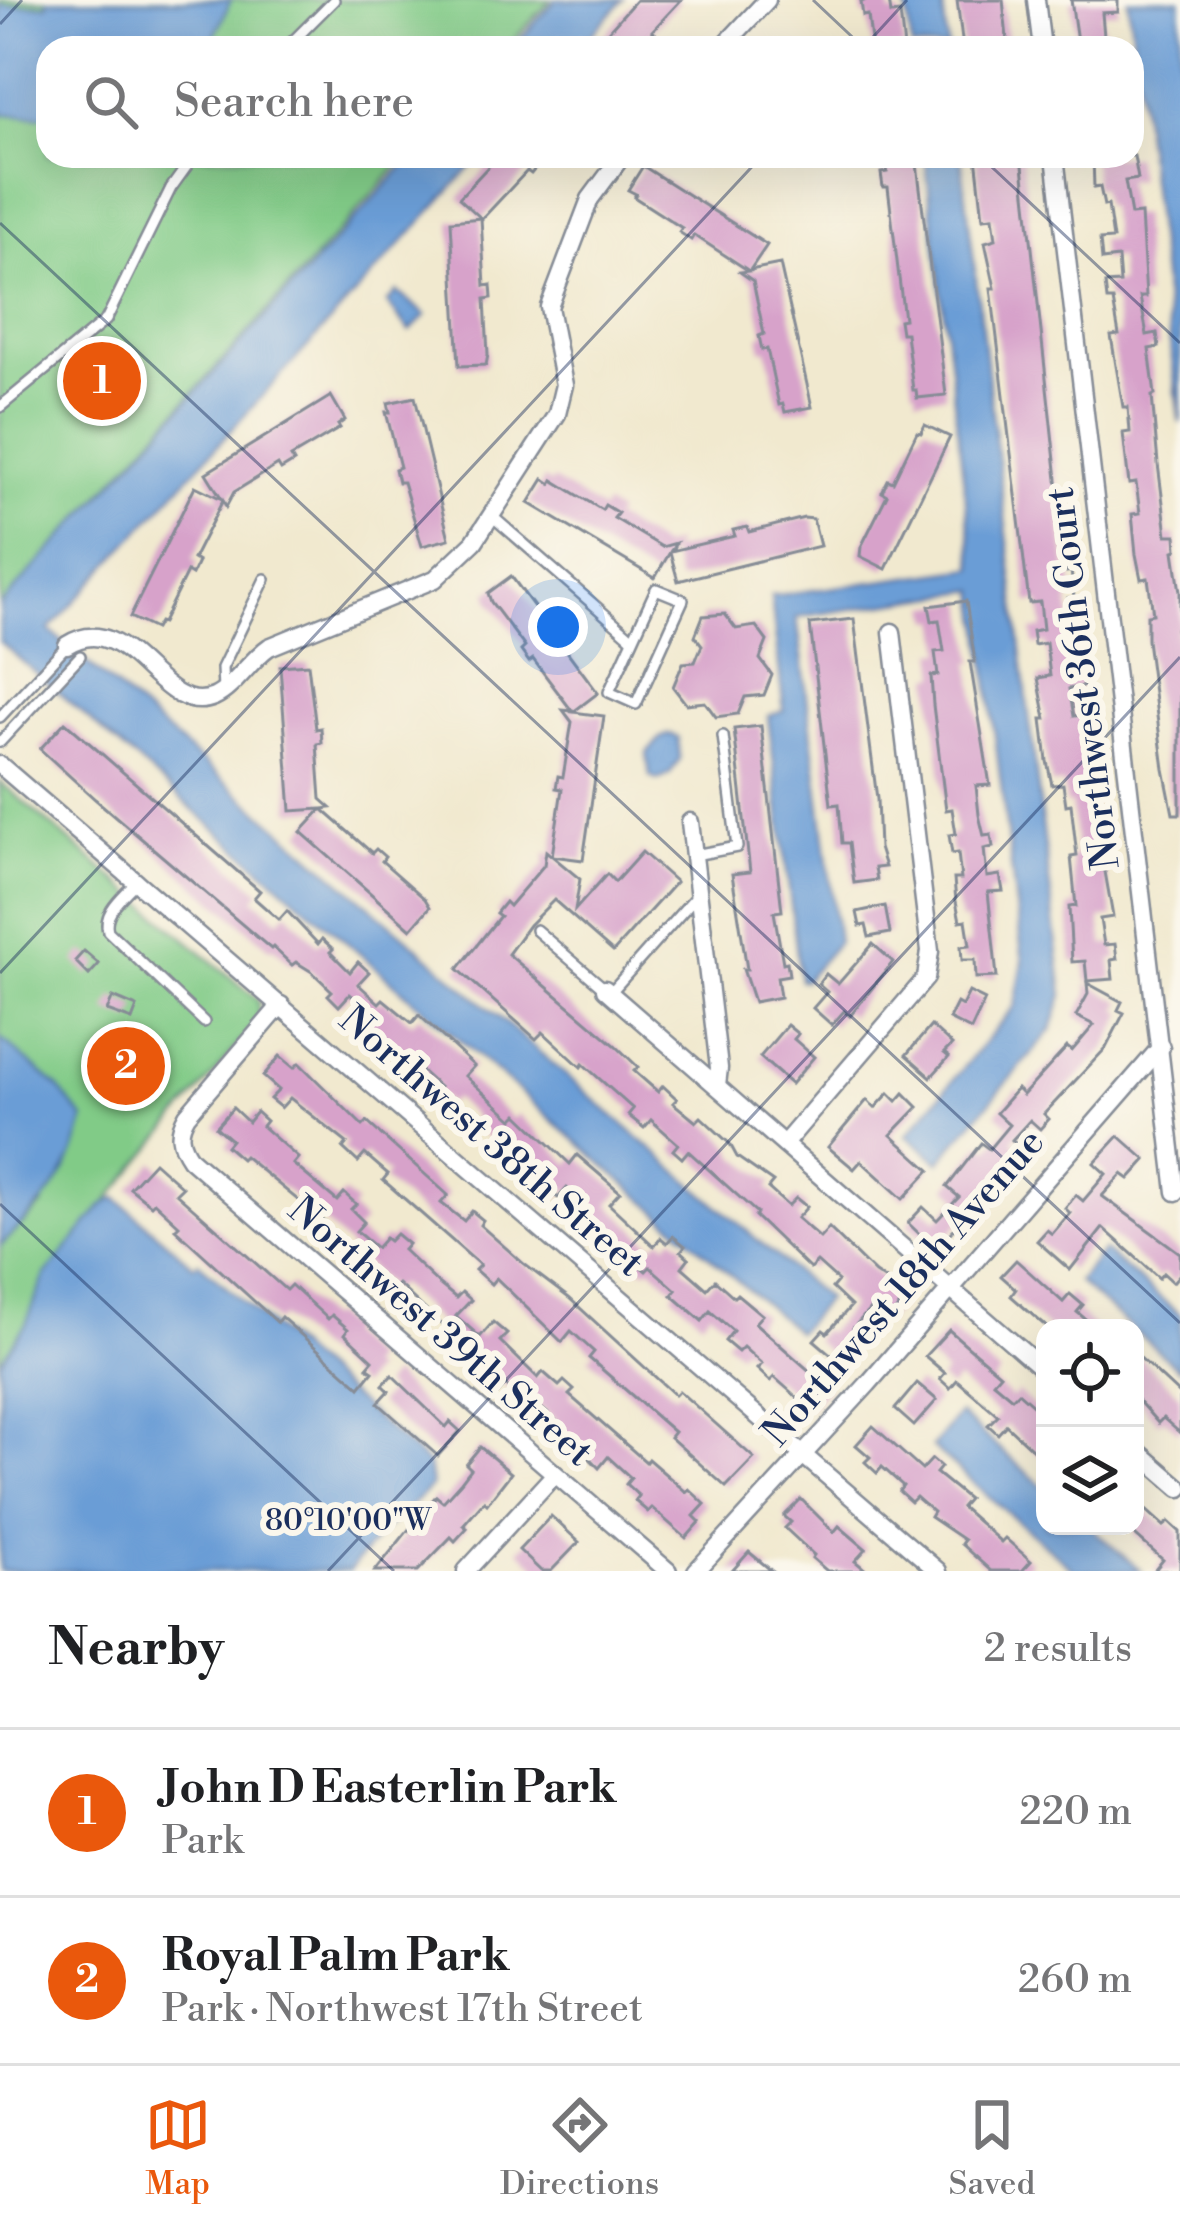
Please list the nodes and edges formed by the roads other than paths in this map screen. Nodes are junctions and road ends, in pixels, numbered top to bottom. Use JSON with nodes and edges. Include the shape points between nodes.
{"nodes":[{"id":1,"x":334,"y":0,"type":"edge"},
{"id":2,"x":767,"y":0,"type":"edge"},
{"id":3,"x":1036,"y":0,"type":"edge"},
{"id":4,"x":298,"y":36,"type":"edge"},
{"id":5,"x":733,"y":36,"type":"edge"},
{"id":6,"x":1040,"y":36,"type":"edge"},
{"id":7,"x":185,"y":168,"type":"edge"},
{"id":8,"x":613,"y":168,"type":"edge"},
{"id":9,"x":1055,"y":168,"type":"edge"},
{"id":10,"x":0,"y":406,"type":"edge"},
{"id":11,"x":492,"y":517,"type":"junction"},
{"id":12,"x":265,"y":579,"type":"dead end"},
{"id":13,"x":892,"y":632,"type":"dead end"},
{"id":14,"x":632,"y":638,"type":"junction"},
{"id":15,"x":74,"y":651,"type":"junction"},
{"id":16,"x":223,"y":691,"type":"junction"},
{"id":17,"x":0,"y":717,"type":"edge"},
{"id":18,"x":723,"y":736,"type":"dead end"},
{"id":19,"x":0,"y":742,"type":"edge"},
{"id":20,"x":0,"y":765,"type":"edge"},
{"id":21,"x":690,"y":822,"type":"dead end"},
{"id":22,"x":694,"y":855,"type":"junction"},
{"id":23,"x":137,"y":881,"type":"junction"},
{"id":24,"x":700,"y":892,"type":"junction"},
{"id":25,"x":536,"y":930,"type":"dead end"},
{"id":26,"x":607,"y":991,"type":"junction"},
{"id":27,"x":281,"y":1005,"type":"junction"},
{"id":28,"x":204,"y":1022,"type":"dead end"},
{"id":29,"x":1160,"y":1047,"type":"junction"},
{"id":30,"x":717,"y":1085,"type":"junction"},
{"id":31,"x":784,"y":1144,"type":"junction"},
{"id":32,"x":1178,"y":1193,"type":"edge"},
{"id":33,"x":949,"y":1288,"type":"junction"},
{"id":34,"x":1036,"y":1363,"type":"edge"},
{"id":35,"x":804,"y":1454,"type":"junction"},
{"id":36,"x":1144,"y":1457,"type":"edge"},
{"id":37,"x":555,"y":1474,"type":"junction"},
{"id":38,"x":1180,"y":1488,"type":"edge"},
{"id":39,"x":466,"y":1571,"type":"edge"},
{"id":40,"x":668,"y":1571,"type":"edge"},
{"id":41,"x":696,"y":1571,"type":"edge"},
{"id":42,"x":938,"y":1571,"type":"edge"}],
"edges":[{"from":1,"to":4,"type":"lane"},
{"from":2,"to":5,"type":"street"},
{"from":3,"to":6,"type":"street"},
{"from":7,"to":10,"type":"lane","via":[[106,320]]},
{"from":8,"to":11,"type":"street","via":[[590,199],[549,308],[562,399]]},
{"from":9,"to":29,"type":"street","name":"Northwest 36th Court"},
{"from":11,"to":14,"type":"lane"},
{"from":11,"to":16,"type":"street","via":[[435,579],[269,647]]},
{"from":12,"to":16,"type":"lane","via":[[222,668]]},
{"from":13,"to":31,"type":"street","via":[[930,951],[926,977]]},
{"from":14,"to":14,"type":"lane","via":[[656,590],[682,600],[636,704],[610,692]]},
{"from":15,"to":16,"type":"street","via":[[95,639],[122,646],[185,698]]},
{"from":15,"to":17,"type":"lane"},
{"from":15,"to":19,"type":"lane"},
{"from":18,"to":22,"type":"lane","via":[[737,848]]},
{"from":20,"to":23,"type":"street","name":"Northwest 38th Street"},
{"from":21,"to":22,"type":"street"},
{"from":22,"to":24,"type":"street"},
{"from":23,"to":27,"type":"street","name":"Northwest 38th Street"},
{"from":23,"to":28,"type":"lane","via":[[109,913],[108,931]]},
{"from":24,"to":26,"type":"lane"},
{"from":24,"to":30,"type":"street"},
{"from":25,"to":26,"type":"lane"},
{"from":26,"to":30,"type":"street"},
{"from":27,"to":35,"type":"street","name":"Northwest 38th Street"},
{"from":27,"to":37,"type":"street","name":"Northwest 39th Street","via":[[187,1115],[179,1135],[190,1159]]},
{"from":29,"to":32,"type":"street","name":"Northwest 36th Court"},
{"from":29,"to":33,"type":"street","name":"Northwest 18th Avenue"},
{"from":30,"to":31,"type":"street"},
{"from":31,"to":33,"type":"street"},
{"from":33,"to":34,"type":"street"},
{"from":33,"to":35,"type":"street","name":"Northwest 18th Avenue"},
{"from":35,"to":41,"type":"street","name":"Northwest 18th Avenue"},
{"from":35,"to":42,"type":"street","name":"Northwest 38th Street"},
{"from":36,"to":38,"type":"street"},
{"from":37,"to":39,"type":"street"},
{"from":37,"to":40,"type":"street","name":"Northwest 39th Street"}]}
